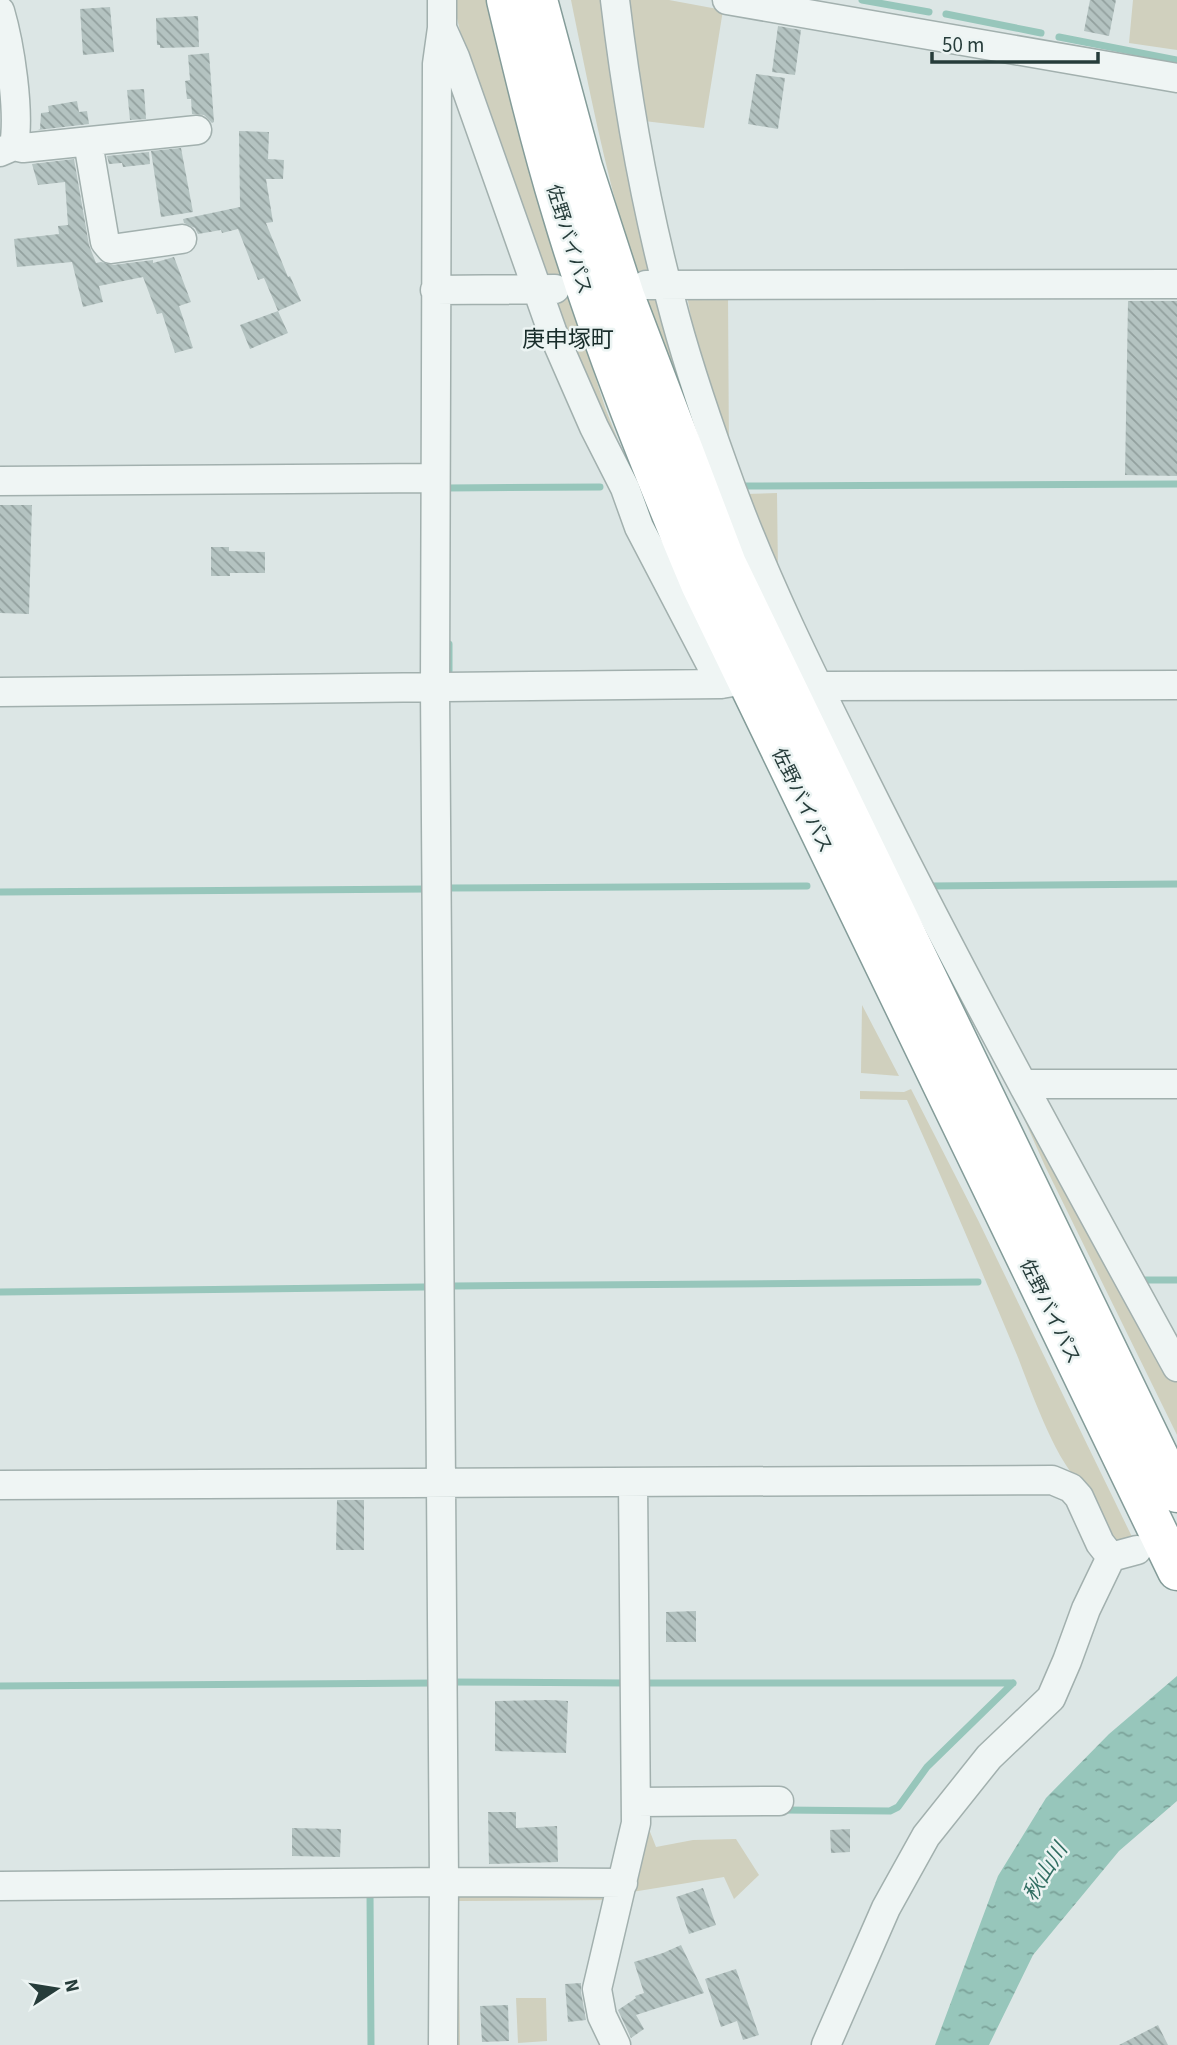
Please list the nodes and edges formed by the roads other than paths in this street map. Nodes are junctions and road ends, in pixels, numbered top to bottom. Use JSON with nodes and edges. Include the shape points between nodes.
{"nodes":[{"id":1,"x":442,"y":0,"type":"edge"},
{"id":2,"x":506,"y":0,"type":"edge"},
{"id":3,"x":538,"y":0,"type":"edge"},
{"id":4,"x":555,"y":0,"type":"edge"},
{"id":5,"x":615,"y":0,"type":"edge"},
{"id":6,"x":727,"y":0,"type":"edge"},
{"id":7,"x":0,"y":10,"type":"edge"},
{"id":8,"x":442,"y":28,"type":"junction"},
{"id":9,"x":1177,"y":78,"type":"edge"},
{"id":10,"x":566,"y":104,"type":"junction"},
{"id":11,"x":197,"y":130,"type":"dead end"},
{"id":12,"x":88,"y":142,"type":"junction"},
{"id":13,"x":7,"y":149,"type":"edge"},
{"id":14,"x":182,"y":239,"type":"dead end"},
{"id":15,"x":1177,"y":284,"type":"edge"},
{"id":16,"x":657,"y":286,"type":"junction"},
{"id":17,"x":548,"y":289,"type":"junction"},
{"id":18,"x":435,"y":290,"type":"junction"},
{"id":19,"x":435,"y":478,"type":"junction"},
{"id":20,"x":0,"y":481,"type":"edge"},
{"id":21,"x":733,"y":682,"type":"junction"},
{"id":22,"x":1177,"y":685,"type":"edge"},
{"id":23,"x":435,"y":688,"type":"junction"},
{"id":24,"x":0,"y":692,"type":"edge"},
{"id":25,"x":804,"y":693,"type":"junction"},
{"id":26,"x":1177,"y":1084,"type":"edge"},
{"id":27,"x":1024,"y":1087,"type":"junction"},
{"id":28,"x":1177,"y":1367,"type":"edge"},
{"id":29,"x":442,"y":1482,"type":"junction"},
{"id":30,"x":633,"y":1482,"type":"junction"},
{"id":31,"x":0,"y":1485,"type":"edge"},
{"id":32,"x":1177,"y":1493,"type":"edge"},
{"id":33,"x":1177,"y":1571,"type":"edge"},
{"id":34,"x":779,"y":1801,"type":"dead end"},
{"id":35,"x":636,"y":1802,"type":"junction"},
{"id":36,"x":444,"y":1882,"type":"junction"},
{"id":37,"x":622,"y":1882,"type":"junction"},
{"id":38,"x":0,"y":1886,"type":"edge"},
{"id":39,"x":443,"y":2045,"type":"edge"},
{"id":40,"x":616,"y":2045,"type":"edge"},
{"id":41,"x":826,"y":2045,"type":"edge"}],
"edges":[{"from":1,"to":8,"type":"street"},
{"from":2,"to":21,"type":"highway","name":"佐野バイパス","via":[[554,186],[596,320],[701,584]]},
{"from":3,"to":10,"type":"highway","name":"佐野バイパス"},
{"from":4,"to":10,"type":"highway"},
{"from":5,"to":16,"type":"street"},
{"from":6,"to":9,"type":"street"},
{"from":7,"to":13,"type":"street","via":[[16,133]]},
{"from":8,"to":17,"type":"street"},
{"from":8,"to":18,"type":"street","via":[[437,64]]},
{"from":10,"to":25,"type":"highway","name":"佐野バイパス","via":[[603,231],[727,564]]},
{"from":11,"to":12,"type":"street"},
{"from":12,"to":13,"type":"street"},
{"from":12,"to":14,"type":"street","via":[[111,249]]},
{"from":15,"to":16,"type":"street"},
{"from":16,"to":25,"type":"street"},
{"from":17,"to":18,"type":"street"},
{"from":17,"to":21,"type":"street","via":[[552,331],[639,527]]},
{"from":18,"to":19,"type":"street"},
{"from":19,"to":20,"type":"street"},
{"from":19,"to":23,"type":"street"},
{"from":21,"to":23,"type":"street"},
{"from":21,"to":33,"type":"highway","name":"佐野バイパス"},
{"from":22,"to":25,"type":"street"},
{"from":23,"to":24,"type":"street"},
{"from":23,"to":29,"type":"street"},
{"from":25,"to":27,"type":"street","via":[[932,914]]},
{"from":25,"to":32,"type":"highway","name":"佐野バイパス"},
{"from":26,"to":27,"type":"street"},
{"from":27,"to":28,"type":"street"},
{"from":29,"to":30,"type":"street"},
{"from":29,"to":31,"type":"street"},
{"from":29,"to":36,"type":"street"},
{"from":30,"to":35,"type":"street"},
{"from":30,"to":41,"type":"street","via":[[1052,1480],[1079,1497],[1100,1543],[1124,1553],[1086,1609],[1051,1698],[989,1757],[926,1836],[886,1908]]},
{"from":34,"to":35,"type":"street"},
{"from":35,"to":37,"type":"street","via":[[636,1823]]},
{"from":36,"to":37,"type":"street"},
{"from":36,"to":38,"type":"street"},
{"from":36,"to":39,"type":"street"},
{"from":37,"to":40,"type":"street","via":[[597,1989],[602,2015]]}]}
